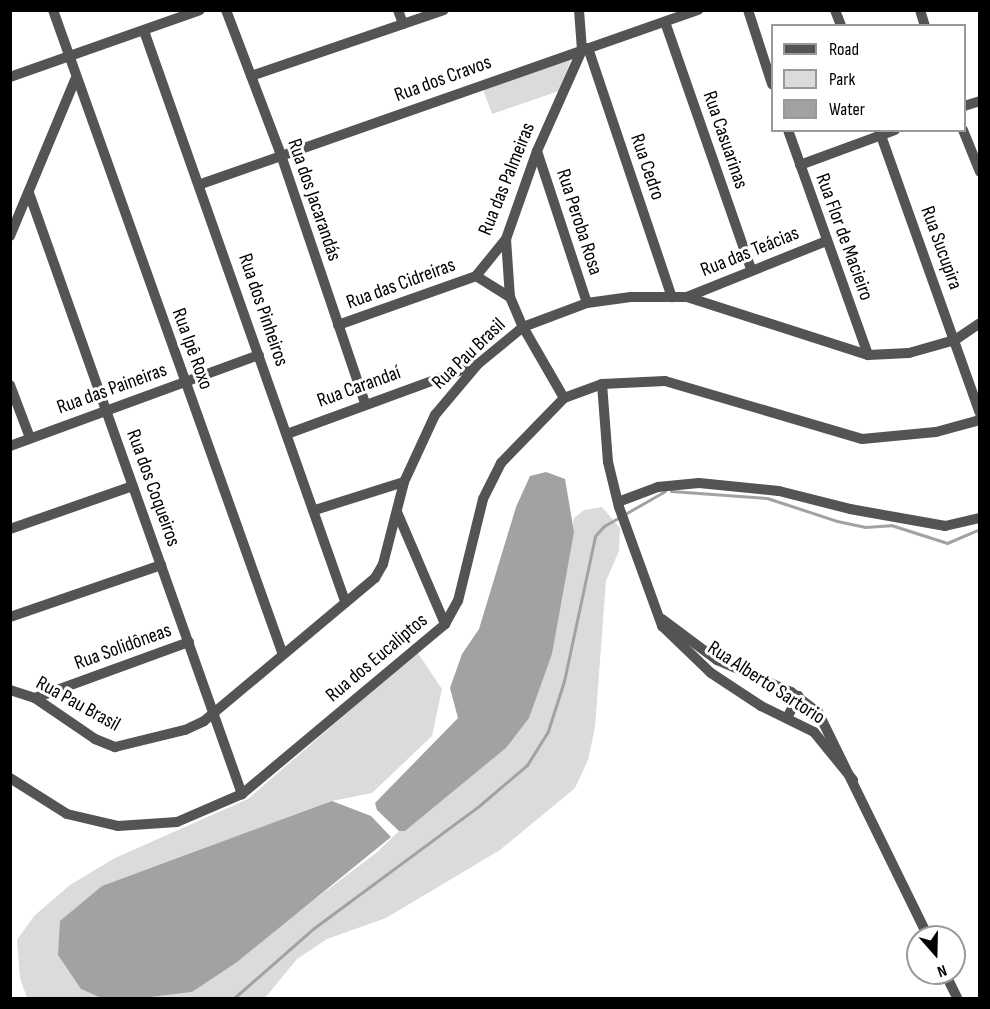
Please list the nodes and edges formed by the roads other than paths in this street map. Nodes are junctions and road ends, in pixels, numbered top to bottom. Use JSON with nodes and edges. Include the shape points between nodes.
{"nodes":[{"id":1,"x":53,"y":10,"type":"edge"},
{"id":2,"x":200,"y":10,"type":"edge"},
{"id":3,"x":226,"y":10,"type":"edge"},
{"id":4,"x":398,"y":10,"type":"edge"},
{"id":5,"x":444,"y":10,"type":"edge"},
{"id":6,"x":579,"y":10,"type":"edge"},
{"id":7,"x":698,"y":10,"type":"edge"},
{"id":8,"x":748,"y":10,"type":"edge"},
{"id":9,"x":665,"y":22,"type":"junction"},
{"id":10,"x":402,"y":24,"type":"junction"},
{"id":11,"x":144,"y":31,"type":"junction"},
{"id":12,"x":585,"y":49,"type":"junction"},
{"id":13,"x":68,"y":58,"type":"junction"},
{"id":14,"x":251,"y":76,"type":"junction"},
{"id":15,"x":10,"y":77,"type":"edge"},
{"id":16,"x":75,"y":80,"type":"junction"},
{"id":17,"x":771,"y":81,"type":"edge"},
{"id":18,"x":789,"y":132,"type":"edge"},
{"id":19,"x":964,"y":132,"type":"edge"},
{"id":20,"x":879,"y":133,"type":"edge"},
{"id":21,"x":537,"y":151,"type":"junction"},
{"id":22,"x":281,"y":155,"type":"junction"},
{"id":23,"x":800,"y":165,"type":"junction"},
{"id":24,"x":980,"y":172,"type":"edge"},
{"id":25,"x":201,"y":184,"type":"junction"},
{"id":26,"x":29,"y":193,"type":"junction"},
{"id":27,"x":10,"y":236,"type":"edge"},
{"id":28,"x":506,"y":239,"type":"junction"},
{"id":29,"x":826,"y":241,"type":"junction"},
{"id":30,"x":751,"y":269,"type":"junction"},
{"id":31,"x":476,"y":276,"type":"junction"},
{"id":32,"x":510,"y":297,"type":"junction"},
{"id":33,"x":672,"y":297,"type":"junction"},
{"id":34,"x":687,"y":297,"type":"junction"},
{"id":35,"x":587,"y":303,"type":"junction"},
{"id":36,"x":980,"y":322,"type":"edge"},
{"id":37,"x":338,"y":325,"type":"junction"},
{"id":38,"x":523,"y":327,"type":"junction"},
{"id":39,"x":955,"y":340,"type":"junction"},
{"id":40,"x":260,"y":355,"type":"junction"},
{"id":41,"x":868,"y":355,"type":"junction"},
{"id":42,"x":478,"y":364,"type":"junction"},
{"id":43,"x":185,"y":382,"type":"junction"},
{"id":44,"x":602,"y":384,"type":"junction"},
{"id":45,"x":10,"y":385,"type":"edge"},
{"id":46,"x":564,"y":399,"type":"junction"},
{"id":47,"x":365,"y":403,"type":"junction"},
{"id":48,"x":106,"y":410,"type":"junction"},
{"id":49,"x":980,"y":413,"type":"edge"},
{"id":50,"x":980,"y":420,"type":"edge"},
{"id":51,"x":287,"y":434,"type":"junction"},
{"id":52,"x":30,"y":438,"type":"junction"},
{"id":53,"x":10,"y":446,"type":"edge"},
{"id":54,"x":404,"y":482,"type":"junction"},
{"id":55,"x":133,"y":486,"type":"junction"},
{"id":56,"x":618,"y":505,"type":"junction"},
{"id":57,"x":315,"y":510,"type":"junction"},
{"id":58,"x":397,"y":512,"type":"junction"},
{"id":59,"x":980,"y":518,"type":"edge"},
{"id":60,"x":10,"y":529,"type":"edge"},
{"id":61,"x":161,"y":565,"type":"junction"},
{"id":62,"x":345,"y":601,"type":"junction"},
{"id":63,"x":10,"y":617,"type":"edge"},
{"id":64,"x":659,"y":618,"type":"junction"},
{"id":65,"x":444,"y":624,"type":"junction"},
{"id":66,"x":189,"y":642,"type":"junction"},
{"id":67,"x":282,"y":652,"type":"junction"},
{"id":68,"x":10,"y":690,"type":"edge"},
{"id":69,"x":798,"y":696,"type":"junction"},
{"id":70,"x":35,"y":698,"type":"junction"},
{"id":71,"x":215,"y":712,"type":"junction"},
{"id":72,"x":787,"y":718,"type":"junction"},
{"id":73,"x":10,"y":778,"type":"edge"},
{"id":74,"x":854,"y":780,"type":"junction"},
{"id":75,"x":242,"y":794,"type":"junction"},
{"id":76,"x":922,"y":925,"type":"edge"},
{"id":77,"x":951,"y":985,"type":"edge"},
{"id":78,"x":957,"y":999,"type":"edge"}],
"edges":[{"from":1,"to":13,"type":"street","name":"Rua Ipê Roxo"},
{"from":2,"to":11,"type":"street"},
{"from":3,"to":14,"type":"street","name":"Rua dos Jacarandás"},
{"from":4,"to":10,"type":"street"},
{"from":5,"to":10,"type":"street"},
{"from":6,"to":12,"type":"street","name":"Rua das Palmeiras"},
{"from":7,"to":9,"type":"street","name":"Rua dos Cravos"},
{"from":8,"to":17,"type":"street"},
{"from":9,"to":12,"type":"street","name":"Rua dos Cravos"},
{"from":9,"to":30,"type":"street","name":"Rua Casuarinas"},
{"from":10,"to":14,"type":"street"},
{"from":11,"to":13,"type":"street"},
{"from":11,"to":25,"type":"street","name":"Rua dos Pinheiros"},
{"from":12,"to":21,"type":"street","name":"Rua das Palmeiras"},
{"from":12,"to":22,"type":"street","name":"Rua dos Cravos"},
{"from":12,"to":33,"type":"street","name":"Rua Cedro"},
{"from":13,"to":15,"type":"street"},
{"from":13,"to":16,"type":"street","name":"Rua Ipê Roxo"},
{"from":14,"to":22,"type":"street","name":"Rua dos Jacarandás"},
{"from":16,"to":26,"type":"street"},
{"from":16,"to":43,"type":"street","name":"Rua Ipê Roxo"},
{"from":18,"to":23,"type":"street","name":"Rua Flor de Macieiro"},
{"from":19,"to":24,"type":"street"},
{"from":20,"to":23,"type":"street"},
{"from":20,"to":39,"type":"street","name":"Rua Sucupira"},
{"from":21,"to":28,"type":"street","name":"Rua das Palmeiras"},
{"from":21,"to":35,"type":"street","name":"Rua Peroba Rosa"},
{"from":22,"to":25,"type":"street","name":"Rua dos Cravos"},
{"from":22,"to":37,"type":"street","name":"Rua dos Jacarandás"},
{"from":23,"to":29,"type":"street","name":"Rua Flor de Macieiro"},
{"from":25,"to":40,"type":"street","name":"Rua dos Pinheiros"},
{"from":26,"to":27,"type":"street"},
{"from":26,"to":48,"type":"street","name":"Rua dos Coqueiros"},
{"from":28,"to":31,"type":"street","name":"Rua das Palmeiras"},
{"from":28,"to":32,"type":"street"},
{"from":29,"to":30,"type":"street","name":"Rua das Teácias"},
{"from":29,"to":41,"type":"street","name":"Rua Flor de Macieiro"},
{"from":30,"to":34,"type":"street","name":"Rua das Teácias"},
{"from":31,"to":32,"type":"street"},
{"from":31,"to":37,"type":"street","name":"Rua das Cidreiras"},
{"from":32,"to":38,"type":"street"},
{"from":33,"to":34,"type":"street","name":"Rua Pau Brasil"},
{"from":33,"to":35,"type":"street","name":"Rua Pau Brasil"},
{"from":34,"to":41,"type":"street","name":"Rua Pau Brasil"},
{"from":35,"to":38,"type":"street","name":"Rua Pau Brasil"},
{"from":36,"to":39,"type":"street","name":"Rua Pau Brasil"},
{"from":37,"to":47,"type":"street","name":"Rua dos Jacarandás"},
{"from":38,"to":42,"type":"street","name":"Rua Pau Brasil"},
{"from":38,"to":46,"type":"street"},
{"from":39,"to":41,"type":"street","name":"Rua Pau Brasil","via":[[909,353]]},
{"from":39,"to":49,"type":"street","name":"Rua Sucupira"},
{"from":40,"to":43,"type":"street","name":"Rua das Paineiras"},
{"from":40,"to":51,"type":"street","name":"Rua dos Pinheiros"},
{"from":42,"to":47,"type":"street","name":"Rua Carandaí"},
{"from":42,"to":54,"type":"street","name":"Rua Pau Brasil","via":[[435,415]]},
{"from":43,"to":48,"type":"street","name":"Rua das Paineiras"},
{"from":43,"to":67,"type":"street","name":"Rua Ipê Roxo"},
{"from":44,"to":46,"type":"street","name":"Rua dos Eucaliptos"},
{"from":44,"to":50,"type":"street","name":"Rua dos Eucaliptos","via":[[665,381],[862,439],[936,432]]},
{"from":44,"to":56,"type":"street","via":[[608,462]]},
{"from":45,"to":52,"type":"street"},
{"from":46,"to":65,"type":"street","name":"Rua dos Eucaliptos","via":[[501,463],[483,499],[458,601]]},
{"from":47,"to":51,"type":"street","name":"Rua Carandaí"},
{"from":48,"to":52,"type":"street","name":"Rua das Paineiras"},
{"from":48,"to":55,"type":"street","name":"Rua dos Coqueiros"},
{"from":51,"to":57,"type":"street","name":"Rua dos Pinheiros"},
{"from":52,"to":53,"type":"street","name":"Rua das Paineiras"},
{"from":54,"to":57,"type":"street"},
{"from":54,"to":58,"type":"street","name":"Rua Pau Brasil"},
{"from":55,"to":60,"type":"street"},
{"from":55,"to":61,"type":"street","name":"Rua dos Coqueiros"},
{"from":56,"to":59,"type":"street","via":[[658,488],[699,483],[779,491],[945,526]]},
{"from":56,"to":64,"type":"street","name":"Rua Alberto Sartorio"},
{"from":57,"to":62,"type":"street","name":"Rua dos Pinheiros"},
{"from":58,"to":62,"type":"street","name":"Rua Pau Brasil","via":[[380,571]]},
{"from":58,"to":65,"type":"street"},
{"from":61,"to":63,"type":"street"},
{"from":61,"to":66,"type":"street","name":"Rua dos Coqueiros"},
{"from":62,"to":67,"type":"street","name":"Rua Pau Brasil"},
{"from":64,"to":69,"type":"street","name":"Rua Alberto Sartorio","via":[[717,660]]},
{"from":64,"to":72,"type":"street","name":"Rua Alberto Sartorio","via":[[666,631],[711,673]]},
{"from":65,"to":75,"type":"street","name":"Rua dos Eucaliptos"},
{"from":66,"to":70,"type":"street","name":"Rua Solidôneas"},
{"from":66,"to":71,"type":"street","name":"Rua dos Coqueiros"},
{"from":67,"to":71,"type":"street","name":"Rua Pau Brasil"},
{"from":68,"to":70,"type":"street","name":"Rua Pau Brasil"},
{"from":69,"to":72,"type":"street"},
{"from":69,"to":74,"type":"street","name":"Rua Alberto Sartorio","via":[[818,712]]},
{"from":70,"to":71,"type":"street","name":"Rua Pau Brasil","via":[[95,739],[115,747],[185,730]]},
{"from":71,"to":75,"type":"street","name":"Rua dos Coqueiros"},
{"from":72,"to":74,"type":"street","name":"Rua Alberto Sartorio","via":[[814,732]]},
{"from":73,"to":75,"type":"street","name":"Rua dos Eucaliptos","via":[[47,805],[67,814],[118,826],[177,822]]},
{"from":74,"to":76,"type":"street","name":"Rua Alberto Sartorio"},
{"from":77,"to":78,"type":"street"}]}
